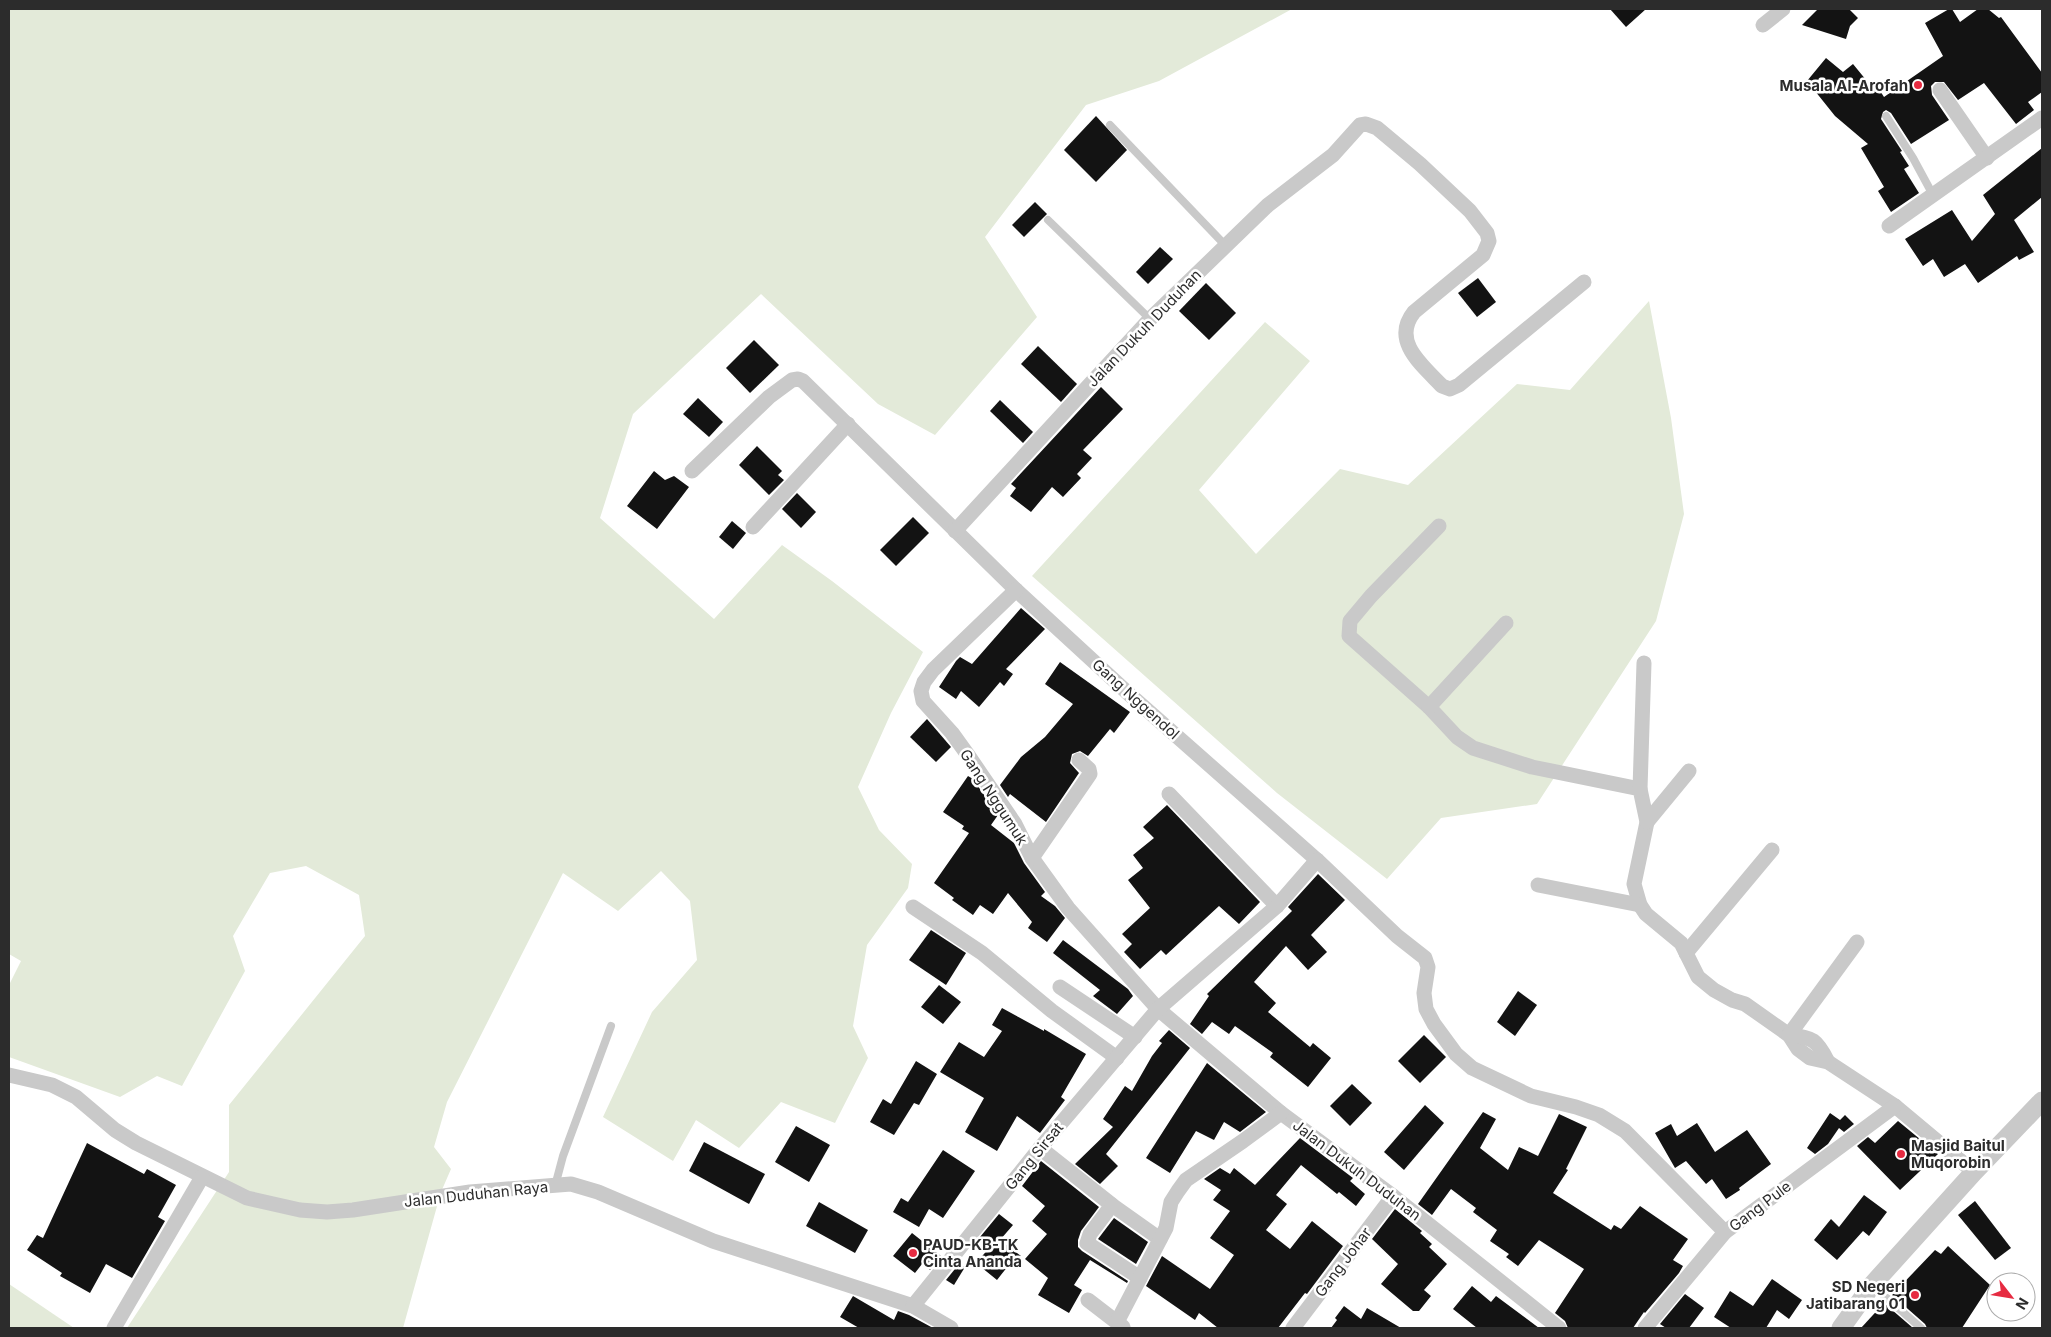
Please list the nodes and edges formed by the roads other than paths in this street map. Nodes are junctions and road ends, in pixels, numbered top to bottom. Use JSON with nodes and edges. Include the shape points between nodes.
{"nodes":[{"id":1,"x":1783,"y":9,"type":"edge"},
{"id":2,"x":1763,"y":25,"type":"dead end"},
{"id":3,"x":1940,"y":90,"type":"dead end"},
{"id":4,"x":1886,"y":116,"type":"dead end"},
{"id":5,"x":2042,"y":118,"type":"edge"},
{"id":6,"x":1110,"y":125,"type":"dead end"},
{"id":7,"x":1988,"y":158,"type":"junction"},
{"id":8,"x":1933,"y":195,"type":"junction"},
{"id":9,"x":1048,"y":220,"type":"dead end"},
{"id":10,"x":1889,"y":226,"type":"dead end"},
{"id":11,"x":1225,"y":245,"type":"junction"},
{"id":12,"x":1584,"y":282,"type":"dead end"},
{"id":13,"x":1150,"y":319,"type":"junction"},
{"id":14,"x":848,"y":424,"type":"junction"},
{"id":15,"x":692,"y":471,"type":"dead end"},
{"id":16,"x":1439,"y":526,"type":"dead end"},
{"id":17,"x":753,"y":527,"type":"dead end"},
{"id":18,"x":954,"y":531,"type":"junction"},
{"id":19,"x":1016,"y":590,"type":"junction"},
{"id":20,"x":1506,"y":623,"type":"dead end"},
{"id":21,"x":1644,"y":663,"type":"dead end"},
{"id":22,"x":1429,"y":707,"type":"junction"},
{"id":23,"x":1079,"y":760,"type":"dead end"},
{"id":24,"x":1689,"y":771,"type":"dead end"},
{"id":25,"x":1640,"y":789,"type":"junction"},
{"id":26,"x":1169,"y":794,"type":"dead end"},
{"id":27,"x":1647,"y":822,"type":"junction"},
{"id":28,"x":1772,"y":850,"type":"dead end"},
{"id":29,"x":1032,"y":858,"type":"junction"},
{"id":30,"x":1317,"y":860,"type":"junction"},
{"id":31,"x":1538,"y":885,"type":"dead end"},
{"id":32,"x":1640,"y":905,"type":"junction"},
{"id":33,"x":1277,"y":906,"type":"junction"},
{"id":34,"x":913,"y":907,"type":"dead end"},
{"id":35,"x":1857,"y":942,"type":"dead end"},
{"id":36,"x":1686,"y":953,"type":"junction"},
{"id":37,"x":1060,"y":986,"type":"dead end"},
{"id":38,"x":1158,"y":1009,"type":"junction"},
{"id":39,"x":611,"y":1026,"type":"dead end"},
{"id":40,"x":1789,"y":1035,"type":"junction"},
{"id":41,"x":1135,"y":1037,"type":"junction"},
{"id":42,"x":1117,"y":1058,"type":"junction"},
{"id":43,"x":1828,"y":1062,"type":"junction"},
{"id":44,"x":9,"y":1075,"type":"edge"},
{"id":45,"x":2042,"y":1102,"type":"edge"},
{"id":46,"x":1895,"y":1106,"type":"junction"},
{"id":47,"x":1281,"y":1113,"type":"junction"},
{"id":48,"x":1040,"y":1148,"type":"junction"},
{"id":49,"x":1974,"y":1172,"type":"junction"},
{"id":50,"x":202,"y":1178,"type":"junction"},
{"id":51,"x":555,"y":1186,"type":"junction"},
{"id":52,"x":1393,"y":1196,"type":"junction"},
{"id":53,"x":1112,"y":1205,"type":"junction"},
{"id":54,"x":1725,"y":1232,"type":"junction"},
{"id":55,"x":1160,"y":1239,"type":"junction"},
{"id":56,"x":1140,"y":1278,"type":"junction"},
{"id":57,"x":1872,"y":1285,"type":"junction"},
{"id":58,"x":1088,"y":1300,"type":"dead end"},
{"id":59,"x":913,"y":1306,"type":"junction"},
{"id":60,"x":1121,"y":1325,"type":"edge"},
{"id":61,"x":114,"y":1328,"type":"edge"},
{"id":62,"x":951,"y":1328,"type":"edge"},
{"id":63,"x":1293,"y":1328,"type":"edge"},
{"id":64,"x":1559,"y":1328,"type":"edge"},
{"id":65,"x":1645,"y":1328,"type":"edge"},
{"id":66,"x":1841,"y":1328,"type":"edge"},
{"id":67,"x":1921,"y":1328,"type":"edge"}],
"edges":[{"from":1,"to":2,"type":"street"},
{"from":3,"to":7,"type":"street"},
{"from":4,"to":8,"type":"lane"},
{"from":5,"to":7,"type":"street"},
{"from":6,"to":11,"type":"lane"},
{"from":7,"to":8,"type":"street"},
{"from":8,"to":10,"type":"street"},
{"from":9,"to":13,"type":"lane"},
{"from":11,"to":12,"type":"street","name":"Jalan Dukuh Duduhan","via":[[1268,205],[1318,168],[1348,141],[1360,125],[1372,125],[1443,185],[1487,233],[1489,241],[1483,255],[1414,312],[1405,328],[1406,343],[1446,389],[1459,385]]},
{"from":11,"to":13,"type":"street","name":"Jalan Dukuh Duduhan"},
{"from":13,"to":18,"type":"street","name":"Jalan Dukuh Duduhan"},
{"from":14,"to":15,"type":"street","name":"Gang Nggendol","via":[[803,381],[792,380],[769,397]]},
{"from":14,"to":17,"type":"street"},
{"from":14,"to":18,"type":"street","name":"Gang Nggendol"},
{"from":16,"to":22,"type":"street","via":[[1350,621],[1349,636]]},
{"from":18,"to":19,"type":"street","name":"Gang Nggendol"},
{"from":19,"to":29,"type":"street","name":"Gang Nggumuk","via":[[933,670],[922,691],[923,701],[952,733],[1015,824]]},
{"from":19,"to":30,"type":"street","name":"Gang Nggendol"},
{"from":20,"to":22,"type":"street"},
{"from":21,"to":25,"type":"street"},
{"from":22,"to":25,"type":"street","via":[[1457,737],[1473,748],[1532,767]]},
{"from":23,"to":29,"type":"street","via":[[1090,774]]},
{"from":24,"to":27,"type":"street"},
{"from":25,"to":27,"type":"street"},
{"from":26,"to":33,"type":"street"},
{"from":27,"to":32,"type":"street","via":[[1634,884]]},
{"from":28,"to":36,"type":"street"},
{"from":29,"to":38,"type":"street","name":"Gang Nggumuk","via":[[1068,908]]},
{"from":30,"to":33,"type":"street"},
{"from":30,"to":54,"type":"street","name":"Gang Nggendol","via":[[1397,936],[1425,958],[1428,967],[1424,993],[1426,1009],[1456,1054],[1472,1068],[1531,1096],[1598,1115],[1625,1131]]},
{"from":31,"to":32,"type":"street"},
{"from":32,"to":36,"type":"street","via":[[1646,914],[1681,943]]},
{"from":33,"to":38,"type":"street"},
{"from":34,"to":42,"type":"street","via":[[982,953],[1052,1011]]},
{"from":35,"to":40,"type":"street"},
{"from":36,"to":40,"type":"street","via":[[1698,977],[1714,990],[1745,1004]]},
{"from":37,"to":41,"type":"street"},
{"from":38,"to":41,"type":"street","name":"Gang Sirsat"},
{"from":38,"to":47,"type":"street","name":"Jalan Dukuh Duduhan"},
{"from":39,"to":51,"type":"lane"},
{"from":40,"to":43,"type":"street","via":[[1798,1049],[1810,1058]]},
{"from":40,"to":43,"type":"street","via":[[1807,1036],[1820,1046]]},
{"from":41,"to":42,"type":"street","name":"Gang Sirsat"},
{"from":42,"to":48,"type":"street","name":"Gang Sirsat"},
{"from":43,"to":46,"type":"street"},
{"from":44,"to":50,"type":"street","name":"Jalan Duduhan Raya","via":[[52,1085],[76,1097],[115,1130]]},
{"from":45,"to":49,"type":"street"},
{"from":46,"to":49,"type":"street"},
{"from":46,"to":54,"type":"street","name":"Gang Pule"},
{"from":47,"to":52,"type":"street","name":"Jalan Dukuh Duduhan"},
{"from":47,"to":55,"type":"street","via":[[1186,1180],[1172,1202]]},
{"from":48,"to":53,"type":"street"},
{"from":48,"to":59,"type":"street","name":"Gang Sirsat"},
{"from":49,"to":57,"type":"street"},
{"from":50,"to":51,"type":"street","name":"Jalan Duduhan Raya","via":[[247,1198],[300,1210],[327,1212],[470,1192]]},
{"from":50,"to":61,"type":"street"},
{"from":51,"to":59,"type":"street","name":"Jalan Duduhan Raya","via":[[570,1184],[598,1192],[712,1240]]},
{"from":52,"to":63,"type":"street","name":"Gang Johar"},
{"from":52,"to":64,"type":"street","name":"Jalan Dukuh Duduhan"},
{"from":53,"to":55,"type":"street"},
{"from":53,"to":56,"type":"street","via":[[1087,1243]]},
{"from":54,"to":65,"type":"street","name":"Gang Pule"},
{"from":55,"to":56,"type":"street"},
{"from":56,"to":60,"type":"street"},
{"from":57,"to":66,"type":"street"},
{"from":57,"to":67,"type":"lane"},
{"from":58,"to":60,"type":"street"},
{"from":59,"to":62,"type":"street","name":"Jalan Duduhan Raya"}]}
